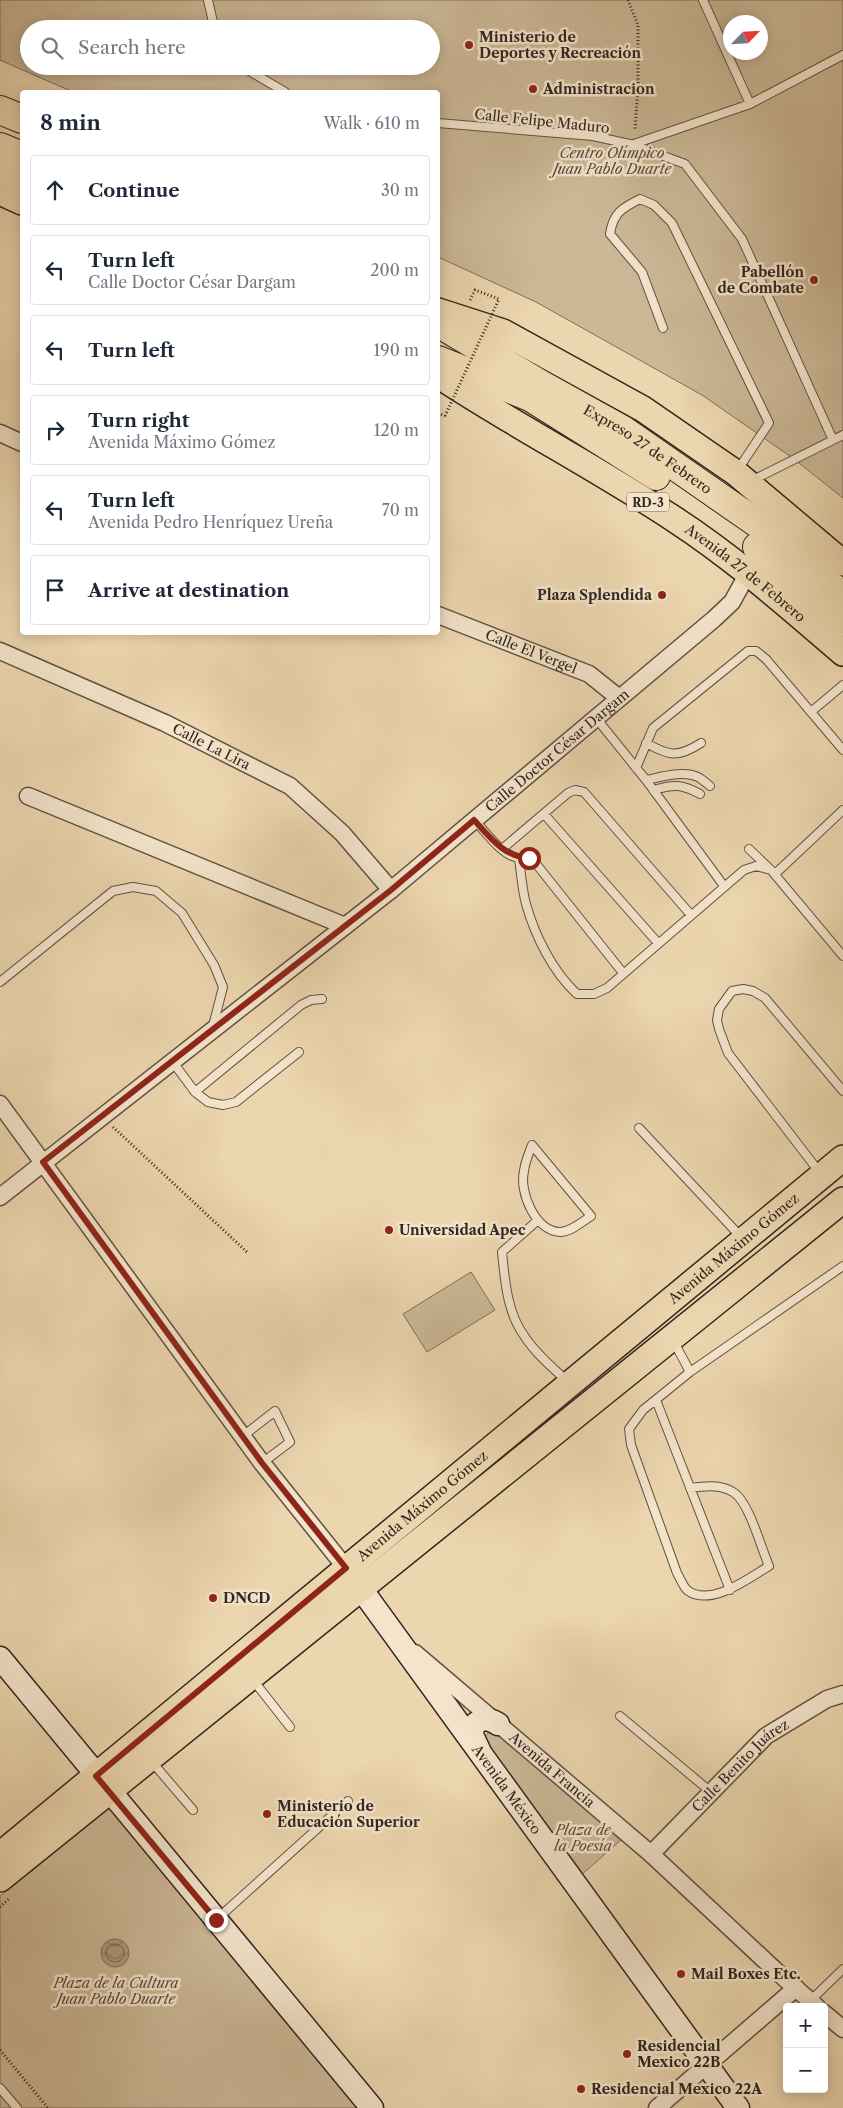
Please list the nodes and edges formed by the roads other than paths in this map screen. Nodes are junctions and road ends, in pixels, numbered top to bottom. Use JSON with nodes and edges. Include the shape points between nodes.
{"nodes":[{"id":1,"x":208,"y":0,"type":"edge"},
{"id":2,"x":703,"y":0,"type":"edge"},
{"id":3,"x":213,"y":20,"type":"edge"},
{"id":4,"x":843,"y":56,"type":"edge"},
{"id":5,"x":256,"y":75,"type":"edge"},
{"id":6,"x":282,"y":90,"type":"edge"},
{"id":7,"x":750,"y":104,"type":"junction"},
{"id":8,"x":0,"y":110,"type":"edge"},
{"id":9,"x":20,"y":118,"type":"edge"},
{"id":10,"x":440,"y":123,"type":"edge"},
{"id":11,"x":634,"y":144,"type":"junction"},
{"id":12,"x":0,"y":147,"type":"edge"},
{"id":13,"x":20,"y":155,"type":"edge"},
{"id":14,"x":0,"y":171,"type":"edge"},
{"id":15,"x":20,"y":180,"type":"edge"},
{"id":16,"x":0,"y":192,"type":"edge"},
{"id":17,"x":20,"y":201,"type":"edge"},
{"id":18,"x":440,"y":312,"type":"edge"},
{"id":19,"x":440,"y":324,"type":"edge"},
{"id":20,"x":663,"y":328,"type":"dead end"},
{"id":21,"x":440,"y":361,"type":"edge"},
{"id":22,"x":440,"y":377,"type":"edge"},
{"id":23,"x":0,"y":433,"type":"edge"},
{"id":24,"x":843,"y":435,"type":"edge"},
{"id":25,"x":833,"y":440,"type":"junction"},
{"id":26,"x":20,"y":442,"type":"edge"},
{"id":27,"x":742,"y":478,"type":"junction"},
{"id":28,"x":843,"y":563,"type":"edge"},
{"id":29,"x":748,"y":573,"type":"junction"},
{"id":30,"x":843,"y":596,"type":"edge"},
{"id":31,"x":440,"y":616,"type":"edge"},
{"id":32,"x":843,"y":622,"type":"edge"},
{"id":33,"x":0,"y":650,"type":"edge"},
{"id":34,"x":843,"y":653,"type":"edge"},
{"id":35,"x":843,"y":685,"type":"edge"},
{"id":36,"x":620,"y":698,"type":"junction"},
{"id":37,"x":812,"y":712,"type":"junction"},
{"id":38,"x":596,"y":718,"type":"junction"},
{"id":39,"x":646,"y":743,"type":"junction"},
{"id":40,"x":701,"y":743,"type":"dead end"},
{"id":41,"x":843,"y":750,"type":"edge"},
{"id":42,"x":636,"y":768,"type":"junction"},
{"id":43,"x":646,"y":780,"type":"junction"},
{"id":44,"x":710,"y":786,"type":"dead end"},
{"id":45,"x":654,"y":790,"type":"junction"},
{"id":46,"x":700,"y":794,"type":"dead end"},
{"id":47,"x":28,"y":796,"type":"dead end"},
{"id":48,"x":843,"y":810,"type":"edge"},
{"id":49,"x":544,"y":814,"type":"junction"},
{"id":50,"x":474,"y":820,"type":"junction"},
{"id":51,"x":502,"y":849,"type":"junction"},
{"id":52,"x":749,"y":849,"type":"dead end"},
{"id":53,"x":519,"y":858,"type":"junction"},
{"id":54,"x":773,"y":872,"type":"junction"},
{"id":55,"x":724,"y":886,"type":"junction"},
{"id":56,"x":391,"y":890,"type":"junction"},
{"id":57,"x":691,"y":915,"type":"junction"},
{"id":58,"x":345,"y":926,"type":"junction"},
{"id":59,"x":658,"y":943,"type":"junction"},
{"id":60,"x":843,"y":956,"type":"edge"},
{"id":61,"x":623,"y":973,"type":"junction"},
{"id":62,"x":0,"y":982,"type":"edge"},
{"id":63,"x":322,"y":999,"type":"dead end"},
{"id":64,"x":212,"y":1030,"type":"junction"},
{"id":65,"x":299,"y":1052,"type":"dead end"},
{"id":66,"x":172,"y":1061,"type":"junction"},
{"id":67,"x":843,"y":1091,"type":"edge"},
{"id":68,"x":195,"y":1092,"type":"junction"},
{"id":69,"x":0,"y":1104,"type":"edge"},
{"id":70,"x":639,"y":1128,"type":"dead end"},
{"id":71,"x":843,"y":1158,"type":"edge"},
{"id":72,"x":43,"y":1162,"type":"junction"},
{"id":73,"x":822,"y":1175,"type":"junction"},
{"id":74,"x":0,"y":1197,"type":"edge"},
{"id":75,"x":843,"y":1200,"type":"edge"},
{"id":76,"x":538,"y":1220,"type":"junction"},
{"id":77,"x":744,"y":1240,"type":"junction"},
{"id":78,"x":843,"y":1266,"type":"edge"},
{"id":79,"x":672,"y":1338,"type":"junction"},
{"id":80,"x":690,"y":1372,"type":"junction"},
{"id":81,"x":569,"y":1384,"type":"junction"},
{"id":82,"x":656,"y":1400,"type":"junction"},
{"id":83,"x":242,"y":1436,"type":"junction"},
{"id":84,"x":262,"y":1463,"type":"junction"},
{"id":85,"x":690,"y":1488,"type":"junction"},
{"id":86,"x":346,"y":1568,"type":"junction"},
{"id":87,"x":361,"y":1588,"type":"junction"},
{"id":88,"x":730,"y":1590,"type":"junction"},
{"id":89,"x":394,"y":1636,"type":"junction"},
{"id":90,"x":0,"y":1658,"type":"edge"},
{"id":91,"x":250,"y":1677,"type":"junction"},
{"id":92,"x":843,"y":1694,"type":"edge"},
{"id":93,"x":620,"y":1716,"type":"dead end"},
{"id":94,"x":498,"y":1724,"type":"junction"},
{"id":95,"x":290,"y":1727,"type":"dead end"},
{"id":96,"x":480,"y":1753,"type":"junction"},
{"id":97,"x":150,"y":1759,"type":"junction"},
{"id":98,"x":103,"y":1784,"type":"junction"},
{"id":99,"x":711,"y":1792,"type":"junction"},
{"id":100,"x":348,"y":1801,"type":"dead end"},
{"id":101,"x":193,"y":1810,"type":"dead end"},
{"id":102,"x":651,"y":1854,"type":"junction"},
{"id":103,"x":0,"y":1855,"type":"edge"},
{"id":104,"x":0,"y":1880,"type":"edge"},
{"id":105,"x":216,"y":1920,"type":"junction"},
{"id":106,"x":843,"y":1969,"type":"edge"},
{"id":107,"x":796,"y":1988,"type":"junction"},
{"id":108,"x":813,"y":2003,"type":"edge"},
{"id":109,"x":815,"y":2003,"type":"edge"},
{"id":110,"x":828,"y":2016,"type":"edge"},
{"id":111,"x":843,"y":2029,"type":"edge"},
{"id":112,"x":706,"y":2065,"type":"junction"},
{"id":113,"x":0,"y":2088,"type":"edge"},
{"id":114,"x":17,"y":2108,"type":"edge"},
{"id":115,"x":372,"y":2108,"type":"edge"},
{"id":116,"x":657,"y":2108,"type":"edge"},
{"id":117,"x":738,"y":2108,"type":"edge"}],
"edges":[{"from":1,"to":3,"type":"lane"},
{"from":2,"to":7,"type":"lane"},
{"from":4,"to":7,"type":"lane"},
{"from":5,"to":6,"type":"lane"},
{"from":7,"to":11,"type":"lane"},
{"from":8,"to":9,"type":"highway"},
{"from":10,"to":11,"type":"lane","name":"Calle Felipe Maduro","via":[[593,136]]},
{"from":11,"to":25,"type":"lane","name":"Calle Felipe Maduro","via":[[685,164],[742,239]]},
{"from":12,"to":13,"type":"highway"},
{"from":14,"to":15,"type":"highway"},
{"from":16,"to":17,"type":"main road"},
{"from":18,"to":27,"type":"main road","via":[[503,332],[643,409]]},
{"from":19,"to":30,"type":"highway","name":"Expreso 27 de Febrero","via":[[623,430],[767,530]]},
{"from":20,"to":27,"type":"lane","via":[[642,272],[610,234],[612,220],[624,207],[640,199],[654,205],[672,223],[769,423]]},
{"from":21,"to":32,"type":"highway","name":"Expreso 27 de Febrero","number":"RD-3","via":[[530,397],[635,461],[740,532]]},
{"from":22,"to":29,"type":"main road","name":"Avenida 27 de Febrero","number":"RD-3","via":[[480,404],[611,478],[676,520]]},
{"from":23,"to":26,"type":"street"},
{"from":24,"to":25,"type":"lane"},
{"from":25,"to":27,"type":"lane"},
{"from":27,"to":28,"type":"main road"},
{"from":29,"to":34,"type":"main road","name":"Avenida 27 de Febrero","number":"RD-3"},
{"from":29,"to":36,"type":"street","name":"Calle Doctor César Dargam","via":[[732,602]]},
{"from":31,"to":36,"type":"street","name":"Calle El Vergel","via":[[589,674]]},
{"from":33,"to":56,"type":"street","name":"Calle La Lira","via":[[165,723],[290,786],[342,833]]},
{"from":35,"to":37,"type":"lane"},
{"from":36,"to":38,"type":"street","name":"Calle Doctor César Dargam"},
{"from":37,"to":39,"type":"lane","via":[[766,658],[756,651],[748,651],[653,728]]},
{"from":37,"to":41,"type":"lane"},
{"from":38,"to":42,"type":"lane"},
{"from":38,"to":50,"type":"street","name":"Calle Doctor César Dargam"},
{"from":39,"to":40,"type":"lane","via":[[674,753],[686,753]]},
{"from":39,"to":42,"type":"lane"},
{"from":42,"to":43,"type":"lane"},
{"from":43,"to":44,"type":"lane","via":[[667,775],[697,776]]},
{"from":43,"to":45,"type":"lane"},
{"from":45,"to":46,"type":"lane","via":[[669,785],[686,786]]},
{"from":45,"to":55,"type":"lane"},
{"from":47,"to":58,"type":"street"},
{"from":48,"to":54,"type":"lane"},
{"from":49,"to":51,"type":"lane"},
{"from":49,"to":57,"type":"lane","via":[[575,790],[584,792]]},
{"from":49,"to":59,"type":"lane"},
{"from":50,"to":51,"type":"lane"},
{"from":50,"to":56,"type":"street","name":"Calle Doctor César Dargam"},
{"from":51,"to":53,"type":"lane"},
{"from":52,"to":54,"type":"lane"},
{"from":53,"to":61,"type":"lane","via":[[529,858],[538,865]]},
{"from":53,"to":61,"type":"lane","via":[[526,904],[542,944],[566,984],[577,994],[594,994],[607,988]]},
{"from":54,"to":55,"type":"lane","via":[[756,866],[744,870]]},
{"from":54,"to":60,"type":"lane"},
{"from":55,"to":57,"type":"lane"},
{"from":56,"to":58,"type":"street","name":"Calle Doctor César Dargam"},
{"from":57,"to":59,"type":"lane"},
{"from":58,"to":64,"type":"street","name":"Calle Doctor César Dargam"},
{"from":59,"to":61,"type":"lane"},
{"from":62,"to":64,"type":"lane","via":[[114,891],[133,887],[156,891],[182,913],[214,965],[223,987]]},
{"from":63,"to":68,"type":"lane","via":[[302,1005]]},
{"from":64,"to":66,"type":"street","name":"Calle Doctor César Dargam"},
{"from":65,"to":68,"type":"lane","via":[[236,1102],[223,1105],[208,1102]]},
{"from":66,"to":68,"type":"lane"},
{"from":66,"to":72,"type":"street","name":"Calle Doctor César Dargam"},
{"from":67,"to":73,"type":"lane","via":[[765,998],[753,990],[743,989],[732,991],[723,1001],[717,1020],[728,1052]]},
{"from":69,"to":72,"type":"street"},
{"from":70,"to":77,"type":"lane"},
{"from":71,"to":73,"type":"main road","name":"Avenida Máximo Gómez"},
{"from":72,"to":74,"type":"street","name":"Calle Doctor César Dargam"},
{"from":72,"to":83,"type":"street"},
{"from":73,"to":77,"type":"main road","name":"Avenida Máximo Gómez"},
{"from":75,"to":79,"type":"main road","name":"Avenida Máximo Gómez"},
{"from":76,"to":76,"type":"lane","via":[[561,1232],[592,1216],[532,1145],[523,1172],[527,1202]]},
{"from":76,"to":81,"type":"lane","via":[[502,1252],[507,1293],[524,1337]]},
{"from":77,"to":81,"type":"main road","name":"Avenida Máximo Gómez"},
{"from":78,"to":80,"type":"lane"},
{"from":79,"to":80,"type":"lane"},
{"from":79,"to":87,"type":"main road","name":"Avenida Máximo Gómez"},
{"from":80,"to":82,"type":"lane"},
{"from":81,"to":86,"type":"main road","name":"Avenida Máximo Gómez"},
{"from":82,"to":85,"type":"lane"},
{"from":82,"to":88,"type":"lane","via":[[634,1419],[629,1429],[677,1573],[686,1589],[694,1594]]},
{"from":83,"to":84,"type":"street"},
{"from":83,"to":84,"type":"lane","via":[[275,1411],[290,1442]]},
{"from":84,"to":86,"type":"street"},
{"from":85,"to":88,"type":"lane"},
{"from":85,"to":88,"type":"lane","via":[[712,1485],[733,1492],[744,1504],[768,1566]]},
{"from":86,"to":87,"type":"main road","name":"Avenida México"},
{"from":86,"to":98,"type":"main road","name":"Avenida Máximo Gómez"},
{"from":87,"to":89,"type":"main road","name":"Avenida México"},
{"from":87,"to":91,"type":"main road","name":"Avenida Máximo Gómez"},
{"from":89,"to":94,"type":"street","name":"Avenida Francia"},
{"from":89,"to":96,"type":"main road","name":"Avenida México"},
{"from":90,"to":98,"type":"main road"},
{"from":91,"to":95,"type":"lane"},
{"from":91,"to":97,"type":"main road","name":"Avenida Máximo Gómez"},
{"from":92,"to":99,"type":"street","name":"Calle Benito Juárez","via":[[827,1698],[766,1736]]},
{"from":93,"to":99,"type":"lane"},
{"from":94,"to":96,"type":"main road","via":[[486,1718],[473,1726],[472,1735]]},
{"from":94,"to":102,"type":"street","name":"Avenida Francia"},
{"from":96,"to":112,"type":"main road","name":"Avenida México"},
{"from":97,"to":98,"type":"main road","name":"Avenida Máximo Gómez"},
{"from":97,"to":101,"type":"lane"},
{"from":98,"to":103,"type":"main road","name":"Avenida Máximo Gómez"},
{"from":98,"to":104,"type":"main road","name":"Avenida Máximo Gómez"},
{"from":98,"to":105,"type":"main road"},
{"from":99,"to":102,"type":"street","name":"Calle Benito Juárez"},
{"from":100,"to":105,"type":"lane"},
{"from":102,"to":107,"type":"street","name":"Avenida Francia"},
{"from":105,"to":115,"type":"main road"},
{"from":106,"to":109,"type":"lane"},
{"from":107,"to":108,"type":"street","name":"Avenida Francia"},
{"from":107,"to":112,"type":"street"},
{"from":110,"to":111,"type":"street"},
{"from":112,"to":116,"type":"street"},
{"from":112,"to":117,"type":"main road","name":"Avenida México"},
{"from":113,"to":114,"type":"lane"}]}
